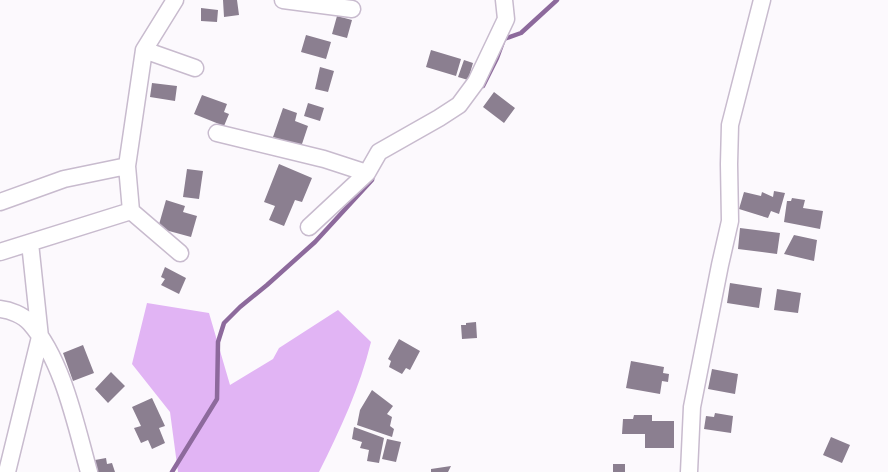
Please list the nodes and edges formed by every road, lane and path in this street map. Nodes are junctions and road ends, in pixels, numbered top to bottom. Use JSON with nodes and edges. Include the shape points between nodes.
{"nodes":[{"id":1,"x":175,"y":0,"type":"edge"},
{"id":2,"x":283,"y":0,"type":"edge"},
{"id":3,"x":504,"y":0,"type":"edge"},
{"id":4,"x":762,"y":0,"type":"edge"},
{"id":5,"x":352,"y":10,"type":"dead end"},
{"id":6,"x":147,"y":44,"type":"junction"},
{"id":7,"x":196,"y":68,"type":"dead end"},
{"id":8,"x":217,"y":133,"type":"dead end"},
{"id":9,"x":127,"y":166,"type":"junction"},
{"id":10,"x":367,"y":173,"type":"junction"},
{"id":11,"x":0,"y":202,"type":"edge"},
{"id":12,"x":131,"y":210,"type":"junction"},
{"id":13,"x":309,"y":227,"type":"dead end"},
{"id":14,"x":30,"y":243,"type":"junction"},
{"id":15,"x":0,"y":252,"type":"edge"},
{"id":16,"x":180,"y":253,"type":"dead end"},
{"id":17,"x":0,"y":308,"type":"edge"},
{"id":18,"x":40,"y":337,"type":"junction"},
{"id":19,"x":7,"y":472,"type":"edge"},
{"id":20,"x":89,"y":472,"type":"edge"},
{"id":21,"x":689,"y":472,"type":"edge"}],
"edges":[{"from":1,"to":6,"type":"street"},
{"from":2,"to":5,"type":"street"},
{"from":3,"to":10,"type":"street","via":[[506,19],[476,82],[459,105],[380,152]]},
{"from":4,"to":21,"type":"street","via":[[730,125],[730,222],[692,406]]},
{"from":6,"to":7,"type":"street"},
{"from":6,"to":9,"type":"street"},
{"from":8,"to":10,"type":"street"},
{"from":9,"to":11,"type":"street","via":[[64,179]]},
{"from":9,"to":12,"type":"street"},
{"from":10,"to":13,"type":"street"},
{"from":12,"to":14,"type":"street"},
{"from":12,"to":16,"type":"street"},
{"from":14,"to":15,"type":"street"},
{"from":14,"to":18,"type":"street"},
{"from":17,"to":18,"type":"street","via":[[10,310],[29,322]]},
{"from":18,"to":19,"type":"street"},
{"from":18,"to":20,"type":"street","via":[[62,381]]}]}
